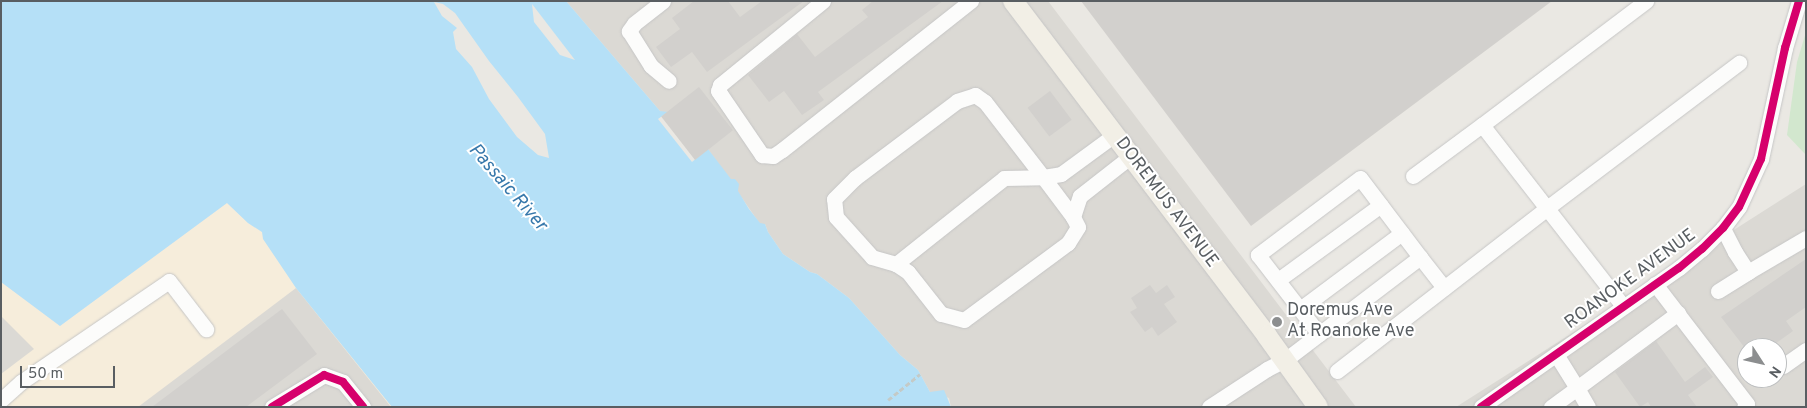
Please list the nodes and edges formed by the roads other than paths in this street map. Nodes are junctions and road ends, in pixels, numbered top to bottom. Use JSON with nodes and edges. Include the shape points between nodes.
{"nodes":[{"id":1,"x":663,"y":1,"type":"edge"},
{"id":2,"x":823,"y":1,"type":"edge"},
{"id":3,"x":972,"y":1,"type":"edge"},
{"id":4,"x":1013,"y":1,"type":"edge"},
{"id":5,"x":1646,"y":1,"type":"edge"},
{"id":6,"x":1799,"y":1,"type":"edge"},
{"id":7,"x":1739,"y":63,"type":"dead end"},
{"id":8,"x":669,"y":81,"type":"dead end"},
{"id":9,"x":1482,"y":124,"type":"junction"},
{"id":10,"x":1114,"y":135,"type":"junction"},
{"id":11,"x":1131,"y":156,"type":"junction"},
{"id":12,"x":1413,"y":176,"type":"dead end"},
{"id":13,"x":1043,"y":177,"type":"junction"},
{"id":14,"x":1381,"y":205,"type":"junction"},
{"id":15,"x":1547,"y":208,"type":"junction"},
{"id":16,"x":1074,"y":217,"type":"junction"},
{"id":17,"x":1723,"y":228,"type":"junction"},
{"id":18,"x":1402,"y":233,"type":"junction"},
{"id":19,"x":1806,"y":238,"type":"edge"},
{"id":20,"x":1420,"y":257,"type":"junction"},
{"id":21,"x":896,"y":264,"type":"junction"},
{"id":22,"x":1748,"y":272,"type":"junction"},
{"id":23,"x":1278,"y":280,"type":"junction"},
{"id":24,"x":1655,"y":284,"type":"junction"},
{"id":25,"x":1444,"y":288,"type":"junction"},
{"id":26,"x":1718,"y":291,"type":"dead end"},
{"id":27,"x":1623,"y":306,"type":"junction"},
{"id":28,"x":1300,"y":309,"type":"junction"},
{"id":29,"x":1678,"y":313,"type":"junction"},
{"id":30,"x":206,"y":329,"type":"dead end"},
{"id":31,"x":1318,"y":334,"type":"junction"},
{"id":32,"x":1806,"y":350,"type":"edge"},
{"id":33,"x":1556,"y":354,"type":"junction"},
{"id":34,"x":1285,"y":360,"type":"junction"},
{"id":35,"x":1787,"y":363,"type":"edge"},
{"id":36,"x":1338,"y":371,"type":"dead end"},
{"id":37,"x":1577,"y":388,"type":"junction"},
{"id":38,"x":1,"y":400,"type":"edge"},
{"id":39,"x":272,"y":407,"type":"edge"},
{"id":40,"x":363,"y":407,"type":"edge"},
{"id":41,"x":1208,"y":407,"type":"edge"},
{"id":42,"x":1318,"y":407,"type":"edge"},
{"id":43,"x":1480,"y":407,"type":"edge"},
{"id":44,"x":1551,"y":407,"type":"edge"},
{"id":45,"x":1588,"y":407,"type":"edge"},
{"id":46,"x":1744,"y":407,"type":"edge"}],
"edges":[{"from":1,"to":8,"type":"street","via":[[629,31],[651,66]]},
{"from":2,"to":3,"type":"street","via":[[720,85],[718,91],[762,155],[773,156],[782,150]]},
{"from":4,"to":10,"type":"main road","name":"DOREMUS AVENUE"},
{"from":5,"to":9,"type":"street"},
{"from":6,"to":17,"type":"street","name":"ROANOKE AVENUE","via":[[1785,48],[1761,159],[1739,207]]},
{"from":7,"to":15,"type":"street"},
{"from":9,"to":12,"type":"street"},
{"from":9,"to":15,"type":"street"},
{"from":10,"to":11,"type":"main road","name":"DOREMUS AVENUE"},
{"from":10,"to":13,"type":"street","via":[[1061,174]]},
{"from":11,"to":16,"type":"street","via":[[1080,196]]},
{"from":11,"to":34,"type":"main road","name":"DOREMUS AVENUE"},
{"from":13,"to":16,"type":"street"},
{"from":13,"to":21,"type":"street","via":[[1004,178]]},
{"from":13,"to":21,"type":"street","via":[[985,102],[975,95],[957,101],[855,178],[834,199],[836,218],[872,257]]},
{"from":14,"to":18,"type":"street"},
{"from":14,"to":23,"type":"street"},
{"from":14,"to":23,"type":"street","via":[[1360,178],[1258,254]]},
{"from":15,"to":25,"type":"street"},
{"from":15,"to":27,"type":"street"},
{"from":16,"to":21,"type":"street","via":[[1078,227],[1068,243],[964,320],[941,314],[908,272]]},
{"from":17,"to":22,"type":"street"},
{"from":17,"to":24,"type":"street","name":"ROANOKE AVENUE","via":[[1702,249]]},
{"from":18,"to":20,"type":"street"},
{"from":18,"to":28,"type":"street"},
{"from":19,"to":22,"type":"street"},
{"from":20,"to":25,"type":"street"},
{"from":20,"to":31,"type":"street"},
{"from":22,"to":26,"type":"street"},
{"from":23,"to":28,"type":"street"},
{"from":24,"to":27,"type":"street","name":"ROANOKE AVENUE"},
{"from":24,"to":29,"type":"street"},
{"from":25,"to":36,"type":"street"},
{"from":27,"to":33,"type":"street","name":"ROANOKE AVENUE"},
{"from":28,"to":31,"type":"street"},
{"from":29,"to":37,"type":"street"},
{"from":29,"to":46,"type":"street","via":[[1747,404]]},
{"from":30,"to":38,"type":"street","via":[[170,281],[21,382]]},
{"from":31,"to":34,"type":"street"},
{"from":32,"to":35,"type":"street"},
{"from":33,"to":37,"type":"street"},
{"from":33,"to":43,"type":"street","name":"ROANOKE AVENUE"},
{"from":34,"to":41,"type":"street"},
{"from":34,"to":42,"type":"main road","name":"DOREMUS AVENUE"},
{"from":37,"to":44,"type":"street"},
{"from":37,"to":45,"type":"street"},
{"from":39,"to":40,"type":"street","via":[[324,375],[343,382]]}]}
